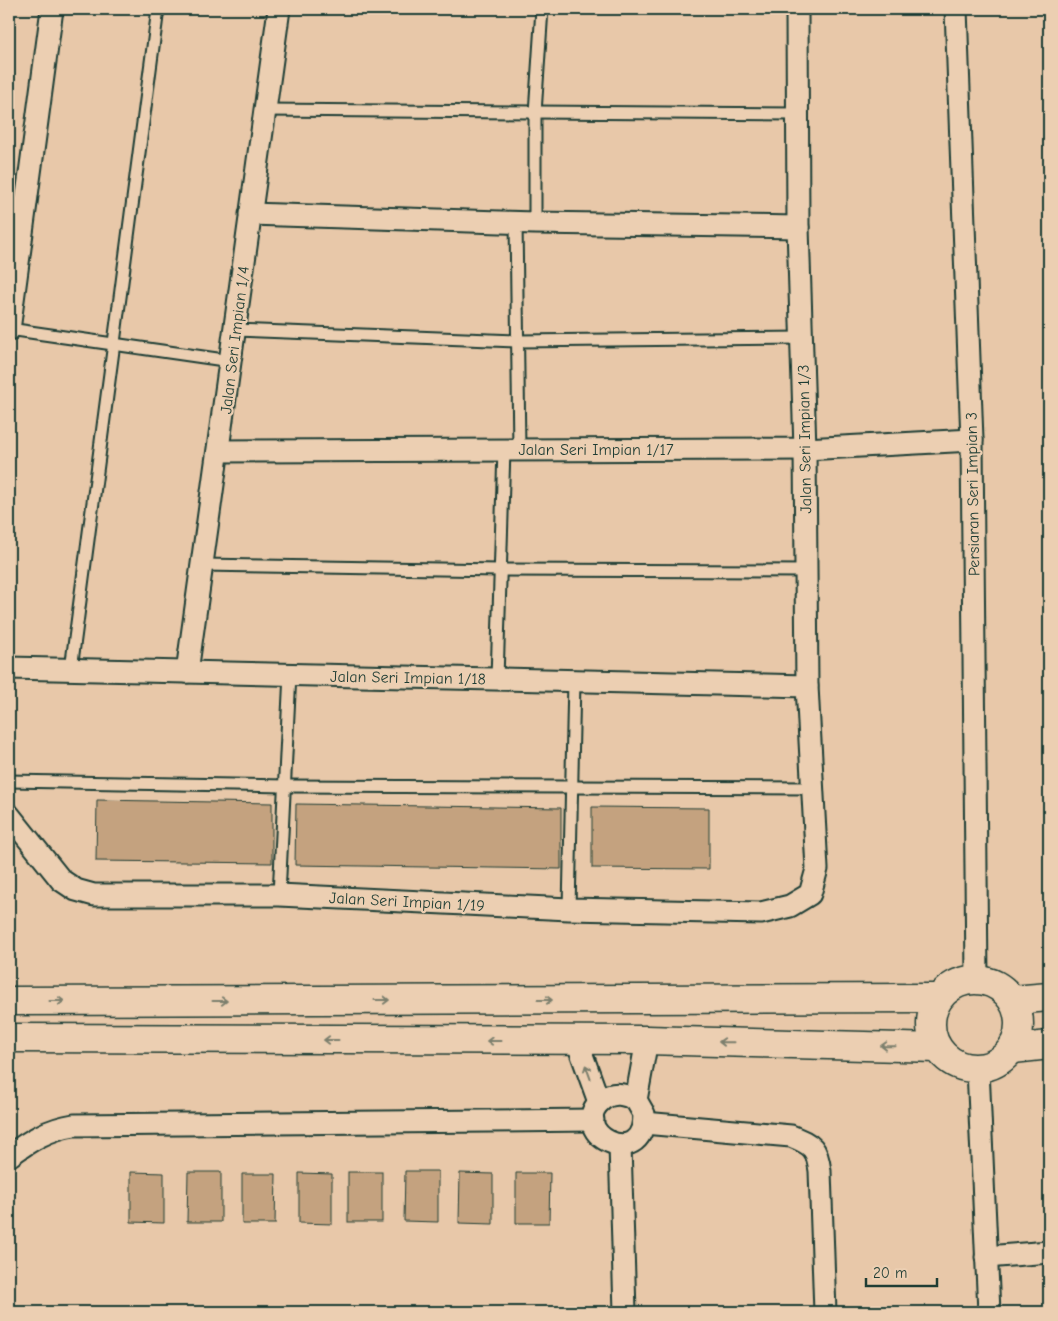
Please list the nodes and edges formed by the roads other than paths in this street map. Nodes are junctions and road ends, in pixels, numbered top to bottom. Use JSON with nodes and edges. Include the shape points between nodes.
{"nodes":[{"id":1,"x":52,"y":9,"type":"edge"},
{"id":2,"x":158,"y":9,"type":"edge"},
{"id":3,"x":279,"y":9,"type":"edge"},
{"id":4,"x":542,"y":9,"type":"edge"},
{"id":5,"x":797,"y":9,"type":"edge"},
{"id":6,"x":956,"y":9,"type":"edge"},
{"id":7,"x":264,"y":110,"type":"junction"},
{"id":8,"x":535,"y":113,"type":"junction"},
{"id":9,"x":798,"y":114,"type":"junction"},
{"id":10,"x":250,"y":214,"type":"junction"},
{"id":11,"x":525,"y":222,"type":"junction"},
{"id":12,"x":798,"y":227,"type":"junction"},
{"id":13,"x":9,"y":330,"type":"edge"},
{"id":14,"x":236,"y":330,"type":"junction"},
{"id":15,"x":802,"y":338,"type":"junction"},
{"id":16,"x":518,"y":341,"type":"junction"},
{"id":17,"x":113,"y":343,"type":"junction"},
{"id":18,"x":231,"y":361,"type":"junction"},
{"id":19,"x":972,"y":440,"type":"junction"},
{"id":20,"x":804,"y":449,"type":"junction"},
{"id":21,"x":512,"y":450,"type":"junction"},
{"id":22,"x":219,"y":451,"type":"junction"},
{"id":23,"x":203,"y":566,"type":"junction"},
{"id":24,"x":499,"y":570,"type":"junction"},
{"id":25,"x":806,"y":571,"type":"junction"},
{"id":26,"x":9,"y":668,"type":"edge"},
{"id":27,"x":71,"y":669,"type":"junction"},
{"id":28,"x":186,"y":672,"type":"junction"},
{"id":29,"x":290,"y":674,"type":"junction"},
{"id":30,"x":497,"y":679,"type":"junction"},
{"id":31,"x":574,"y":681,"type":"junction"},
{"id":32,"x":807,"y":686,"type":"junction"},
{"id":33,"x":9,"y":781,"type":"edge"},
{"id":34,"x":285,"y":786,"type":"junction"},
{"id":35,"x":570,"y":788,"type":"junction"},
{"id":36,"x":812,"y":788,"type":"junction"},
{"id":37,"x":9,"y":815,"type":"edge"},
{"id":38,"x":817,"y":869,"type":"joint"},
{"id":39,"x":279,"y":895,"type":"junction"},
{"id":40,"x":569,"y":909,"type":"junction"},
{"id":41,"x":977,"y":980,"type":"junction"},
{"id":42,"x":1049,"y":997,"type":"edge"},
{"id":43,"x":939,"y":998,"type":"junction"},
{"id":44,"x":1013,"y":1000,"type":"junction"},
{"id":45,"x":9,"y":1001,"type":"edge"},
{"id":46,"x":9,"y":1038,"type":"edge"},
{"id":47,"x":647,"y":1040,"type":"junction"},
{"id":48,"x":577,"y":1042,"type":"junction"},
{"id":49,"x":1049,"y":1045,"type":"edge"},
{"id":50,"x":937,"y":1048,"type":"junction"},
{"id":51,"x":1013,"y":1048,"type":"junction"},
{"id":52,"x":978,"y":1069,"type":"junction"},
{"id":53,"x":636,"y":1100,"type":"junction"},
{"id":54,"x":596,"y":1111,"type":"junction"},
{"id":55,"x":644,"y":1123,"type":"junction"},
{"id":56,"x":620,"y":1145,"type":"junction"},
{"id":57,"x":9,"y":1156,"type":"edge"},
{"id":58,"x":1049,"y":1252,"type":"edge"},
{"id":59,"x":986,"y":1257,"type":"junction"},
{"id":60,"x":625,"y":1312,"type":"edge"},
{"id":61,"x":825,"y":1312,"type":"edge"},
{"id":62,"x":989,"y":1312,"type":"edge"}],
"edges":[{"from":1,"to":13,"type":"street"},
{"from":2,"to":17,"type":"lane"},
{"from":3,"to":7,"type":"street","name":"Jalan Seri Impian 1/4"},
{"from":4,"to":8,"type":"lane"},
{"from":5,"to":9,"type":"street","name":"Jalan Seri Impian 1/3"},
{"from":6,"to":19,"type":"street","name":"Persiaran Seri Impian 3"},
{"from":7,"to":8,"type":"lane"},
{"from":7,"to":10,"type":"street","name":"Jalan Seri Impian 1/4"},
{"from":8,"to":9,"type":"lane"},
{"from":8,"to":11,"type":"lane"},
{"from":9,"to":12,"type":"street","name":"Jalan Seri Impian 1/3"},
{"from":10,"to":11,"type":"street"},
{"from":10,"to":14,"type":"street","name":"Jalan Seri Impian 1/4"},
{"from":11,"to":12,"type":"street"},
{"from":11,"to":16,"type":"lane"},
{"from":12,"to":15,"type":"street","name":"Jalan Seri Impian 1/3"},
{"from":13,"to":17,"type":"lane"},
{"from":14,"to":16,"type":"lane"},
{"from":14,"to":18,"type":"street","name":"Jalan Seri Impian 1/4"},
{"from":15,"to":16,"type":"lane"},
{"from":15,"to":20,"type":"street","name":"Jalan Seri Impian 1/3"},
{"from":16,"to":21,"type":"lane"},
{"from":17,"to":18,"type":"lane"},
{"from":17,"to":27,"type":"lane"},
{"from":18,"to":22,"type":"street","name":"Jalan Seri Impian 1/4"},
{"from":19,"to":20,"type":"street","name":"Jalan Seri Impian 1/17"},
{"from":19,"to":41,"type":"street","name":"Persiaran Seri Impian 3"},
{"from":20,"to":21,"type":"street","name":"Jalan Seri Impian 1/17"},
{"from":20,"to":25,"type":"street","name":"Jalan Seri Impian 1/3"},
{"from":21,"to":22,"type":"street","name":"Jalan Seri Impian 1/17"},
{"from":21,"to":24,"type":"lane"},
{"from":22,"to":23,"type":"street","name":"Jalan Seri Impian 1/4"},
{"from":23,"to":24,"type":"lane"},
{"from":23,"to":28,"type":"street","name":"Jalan Seri Impian 1/4"},
{"from":24,"to":25,"type":"lane"},
{"from":24,"to":30,"type":"lane"},
{"from":25,"to":32,"type":"street","name":"Jalan Seri Impian 1/3"},
{"from":26,"to":27,"type":"street","name":"Jalan Seri Impian 1/18"},
{"from":27,"to":28,"type":"street","name":"Jalan Seri Impian 1/18"},
{"from":28,"to":29,"type":"street","name":"Jalan Seri Impian 1/18"},
{"from":29,"to":30,"type":"street","name":"Jalan Seri Impian 1/18"},
{"from":29,"to":34,"type":"lane"},
{"from":30,"to":31,"type":"street","name":"Jalan Seri Impian 1/18"},
{"from":31,"to":32,"type":"street","name":"Jalan Seri Impian 1/18"},
{"from":31,"to":35,"type":"lane"},
{"from":32,"to":36,"type":"street","name":"Jalan Seri Impian 1/3"},
{"from":33,"to":34,"type":"lane"},
{"from":34,"to":35,"type":"lane"},
{"from":34,"to":39,"type":"lane"},
{"from":35,"to":36,"type":"lane"},
{"from":35,"to":40,"type":"lane"},
{"from":36,"to":38,"type":"street","name":"Jalan Seri Impian 1/3"},
{"from":37,"to":39,"type":"street","name":"Jalan Seri Impian 1/19","via":[[61,880],[76,890],[94,895]]},
{"from":38,"to":40,"type":"street","name":"Jalan Seri Impian 1/19","via":[[810,894],[790,906],[761,913]]},
{"from":39,"to":40,"type":"street","name":"Jalan Seri Impian 1/19"},
{"from":41,"to":43,"type":"street","via":[[949,988]]},
{"from":41,"to":44,"type":"street","via":[[998,986]]},
{"from":42,"to":44,"type":"street"},
{"from":45,"to":43,"type":"street","one_way":true},
{"from":43,"to":50,"type":"street","via":[[931,1014],[931,1032]]},
{"from":44,"to":51,"type":"street","via":[[1019,1016],[1019,1033]]},
{"from":48,"to":46,"type":"street","one_way":true},
{"from":47,"to":48,"type":"street"},
{"from":50,"to":47,"type":"street","one_way":true},
{"from":47,"to":53,"type":"street"},
{"from":54,"to":48,"type":"street","one_way":true},
{"from":49,"to":51,"type":"street"},
{"from":50,"to":52,"type":"street","via":[[955,1064]]},
{"from":51,"to":52,"type":"street","via":[[1004,1059]]},
{"from":52,"to":59,"type":"street"},
{"from":53,"to":54,"type":"street","via":[[627,1095],[607,1096]]},
{"from":53,"to":55,"type":"street","via":[[644,1114]]},
{"from":54,"to":56,"type":"street","via":[[597,1133],[606,1142]]},
{"from":54,"to":57,"type":"street","via":[[74,1124],[31,1139]]},
{"from":55,"to":56,"type":"street","via":[[640,1134],[631,1142]]},
{"from":55,"to":61,"type":"street","via":[[791,1136],[807,1142],[817,1152]]},
{"from":56,"to":60,"type":"street"},
{"from":58,"to":59,"type":"street"},
{"from":59,"to":62,"type":"street"}]}
